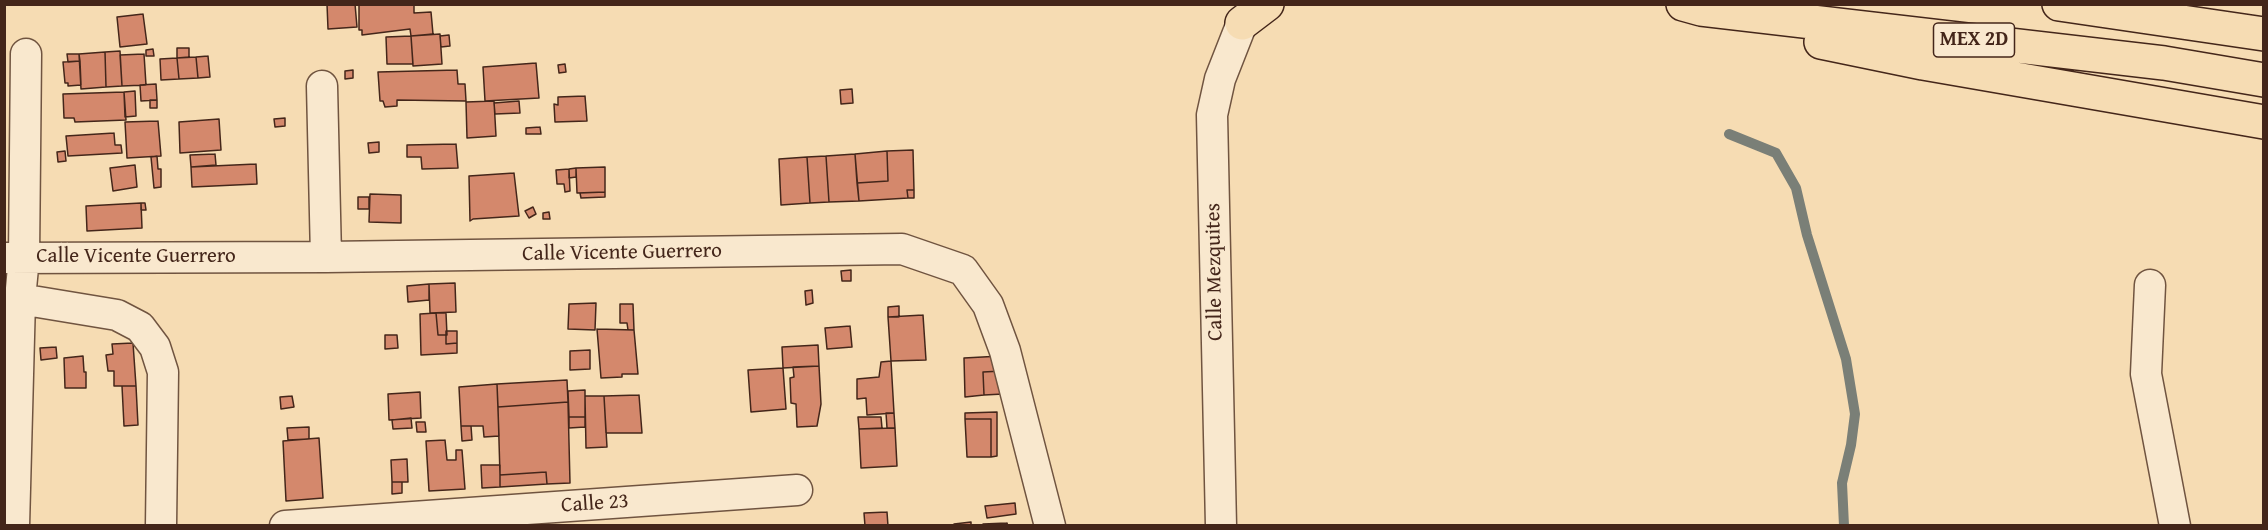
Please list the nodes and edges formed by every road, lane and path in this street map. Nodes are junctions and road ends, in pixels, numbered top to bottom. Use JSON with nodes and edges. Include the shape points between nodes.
{"nodes":[{"id":1,"x":2059,"y":4,"type":"edge"},
{"id":2,"x":1692,"y":7,"type":"edge"},
{"id":3,"x":1251,"y":11,"type":"edge"},
{"id":4,"x":2264,"y":34,"type":"edge"},
{"id":5,"x":26,"y":54,"type":"dead end"},
{"id":6,"x":2264,"y":80,"type":"edge"},
{"id":7,"x":322,"y":86,"type":"dead end"},
{"id":8,"x":2264,"y":122,"type":"edge"},
{"id":9,"x":14,"y":257,"type":"edge"},
{"id":10,"x":326,"y":257,"type":"junction"},
{"id":11,"x":2150,"y":285,"type":"dead end"},
{"id":12,"x":20,"y":300,"type":"junction"},
{"id":13,"x":797,"y":490,"type":"dead end"},
{"id":14,"x":14,"y":525,"type":"edge"},
{"id":15,"x":161,"y":525,"type":"edge"},
{"id":16,"x":285,"y":525,"type":"edge"},
{"id":17,"x":1050,"y":525,"type":"edge"},
{"id":18,"x":1221,"y":525,"type":"edge"},
{"id":19,"x":2175,"y":525,"type":"edge"}],
"edges":[{"from":1,"to":4,"type":"highway"},
{"from":2,"to":6,"type":"highway","number":"MEX 2D","via":[[2164,63]]},
{"from":2,"to":8,"type":"highway","via":[[1799,37],[1912,61]]},
{"from":3,"to":18,"type":"street","name":"Calle Mezquites","via":[[1220,79],[1212,115]]},
{"from":5,"to":9,"type":"street"},
{"from":7,"to":10,"type":"street"},
{"from":9,"to":10,"type":"street","name":"Calle Vicente Guerrero"},
{"from":9,"to":12,"type":"street"},
{"from":10,"to":17,"type":"street","name":"Calle Vicente Guerrero","via":[[902,249],[963,270],[988,305],[1005,351]]},
{"from":11,"to":19,"type":"street","via":[[2146,374]]},
{"from":12,"to":14,"type":"street"},
{"from":12,"to":15,"type":"street","via":[[117,315],[140,327],[155,347],[163,372]]},
{"from":13,"to":16,"type":"street","name":"Calle 23"}]}
